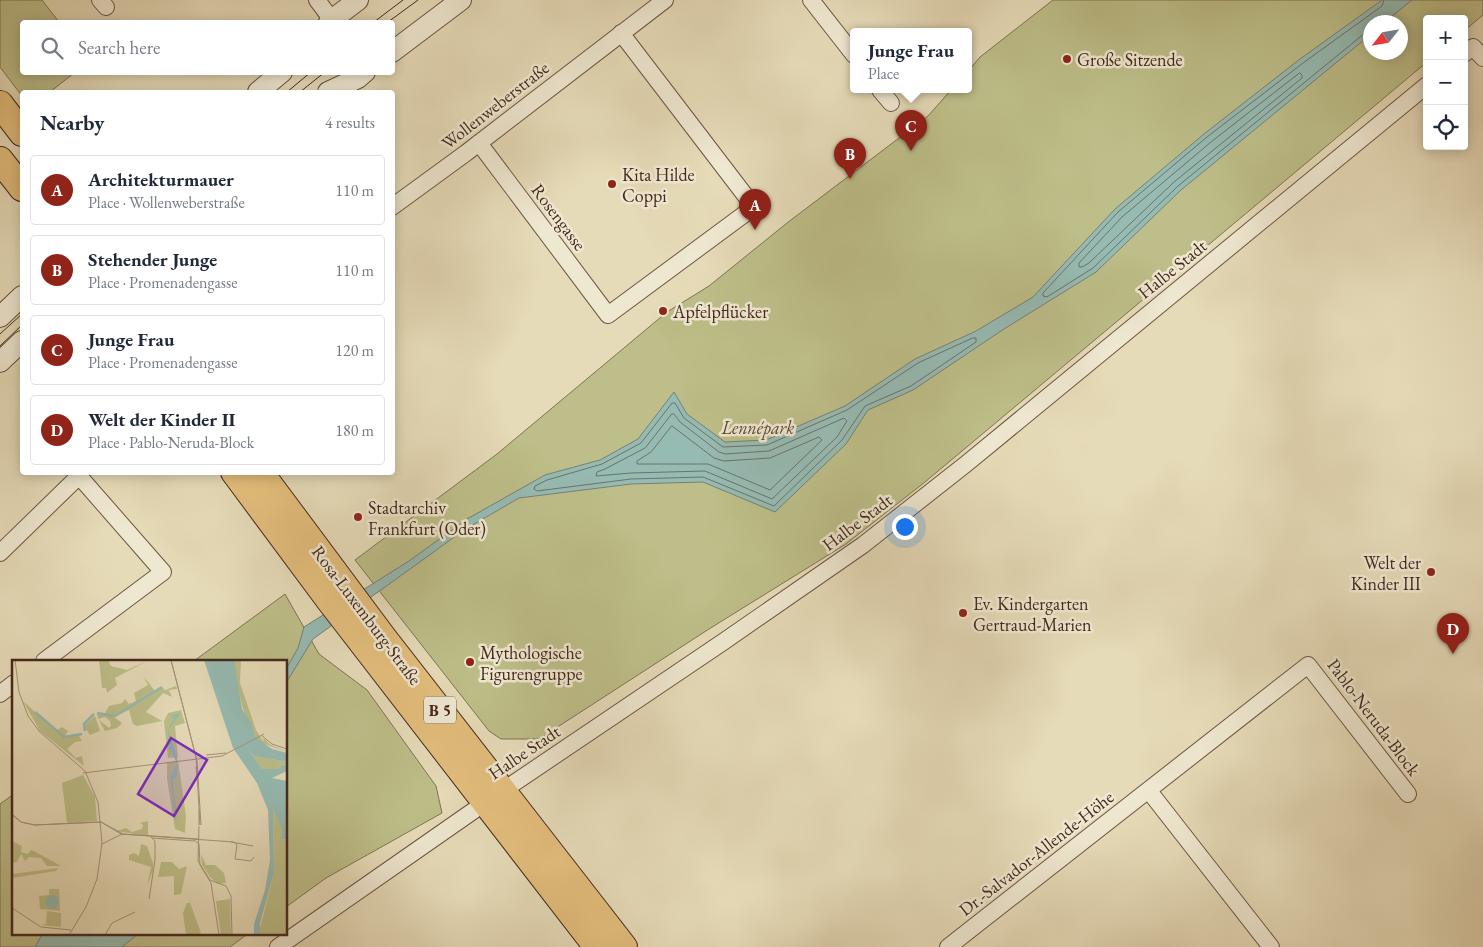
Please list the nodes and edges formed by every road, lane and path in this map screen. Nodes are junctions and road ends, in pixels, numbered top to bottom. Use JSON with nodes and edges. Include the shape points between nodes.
{"nodes":[{"id":1,"x":316,"y":0,"type":"edge"},
{"id":2,"x":358,"y":0,"type":"edge"},
{"id":3,"x":461,"y":0,"type":"edge"},
{"id":4,"x":665,"y":0,"type":"edge"},
{"id":5,"x":811,"y":0,"type":"edge"},
{"id":6,"x":329,"y":20,"type":"edge"},
{"id":7,"x":331,"y":20,"type":"edge"},
{"id":8,"x":621,"y":33,"type":"junction"},
{"id":9,"x":395,"y":50,"type":"edge"},
{"id":10,"x":850,"y":50,"type":"edge"},
{"id":11,"x":278,"y":75,"type":"edge"},
{"id":12,"x":362,"y":75,"type":"edge"},
{"id":13,"x":1423,"y":88,"type":"edge"},
{"id":14,"x":260,"y":90,"type":"edge"},
{"id":15,"x":332,"y":90,"type":"edge"},
{"id":16,"x":883,"y":93,"type":"edge"},
{"id":17,"x":891,"y":103,"type":"dead end"},
{"id":18,"x":0,"y":104,"type":"edge"},
{"id":19,"x":20,"y":130,"type":"edge"},
{"id":20,"x":479,"y":144,"type":"junction"},
{"id":21,"x":0,"y":160,"type":"edge"},
{"id":22,"x":20,"y":185,"type":"edge"},
{"id":23,"x":395,"y":205,"type":"edge"},
{"id":24,"x":20,"y":298,"type":"edge"},
{"id":25,"x":0,"y":317,"type":"edge"},
{"id":26,"x":20,"y":343,"type":"edge"},
{"id":27,"x":0,"y":362,"type":"edge"},
{"id":28,"x":237,"y":475,"type":"edge"},
{"id":29,"x":262,"y":475,"type":"edge"},
{"id":30,"x":0,"y":553,"type":"edge"},
{"id":31,"x":331,"y":586,"type":"junction"},
{"id":32,"x":45,"y":660,"type":"edge"},
{"id":33,"x":1308,"y":665,"type":"joint"},
{"id":34,"x":12,"y":685,"type":"edge"},
{"id":35,"x":0,"y":694,"type":"edge"},
{"id":36,"x":1149,"y":791,"type":"junction"},
{"id":37,"x":1408,"y":794,"type":"dead end"},
{"id":38,"x":494,"y":797,"type":"junction"},
{"id":39,"x":278,"y":947,"type":"edge"},
{"id":40,"x":597,"y":947,"type":"edge"},
{"id":41,"x":624,"y":947,"type":"edge"},
{"id":42,"x":948,"y":947,"type":"edge"},
{"id":43,"x":1271,"y":947,"type":"edge"}],
"edges":[{"from":1,"to":6,"type":"street"},
{"from":2,"to":7,"type":"street"},
{"from":3,"to":9,"type":"street"},
{"from":4,"to":8,"type":"street","name":"Wollenweberstraße"},
{"from":5,"to":10,"type":"street"},
{"from":8,"to":20,"type":"street","name":"Wollenweberstraße"},
{"from":8,"to":20,"type":"street","name":"Rosengasse","via":[[754,207],[608,315]]},
{"from":11,"to":14,"type":"street"},
{"from":12,"to":15,"type":"street"},
{"from":13,"to":38,"type":"street","name":"Halbe Stadt","via":[[863,545]]},
{"from":16,"to":17,"type":"street"},
{"from":18,"to":19,"type":"main road"},
{"from":20,"to":23,"type":"street","name":"Wollenweberstraße"},
{"from":21,"to":22,"type":"main road"},
{"from":24,"to":25,"type":"street"},
{"from":26,"to":27,"type":"street"},
{"from":28,"to":31,"type":"main road","name":"Rosa-Luxemburg-Straße","number":"B 5"},
{"from":29,"to":31,"type":"main road","name":"Rosa-Luxemburg-Straße","number":"B 5"},
{"from":30,"to":32,"type":"street","via":[[79,476],[163,572]]},
{"from":31,"to":38,"type":"main road","name":"Rosa-Luxemburg-Straße","number":"B 5"},
{"from":33,"to":36,"type":"street","name":"Dr.-Salvador-Allende-Höhe"},
{"from":33,"to":37,"type":"street","name":"Pablo-Neruda-Block"},
{"from":34,"to":35,"type":"street"},
{"from":36,"to":42,"type":"street","name":"Dr.-Salvador-Allende-Höhe"},
{"from":36,"to":43,"type":"street"},
{"from":38,"to":39,"type":"street","name":"Halbe Stadt"},
{"from":38,"to":40,"type":"main road","name":"Rosa-Luxemburg-Straße","number":"B 5"},
{"from":38,"to":41,"type":"main road","name":"Rosa-Luxemburg-Straße","number":"B 5"}]}
